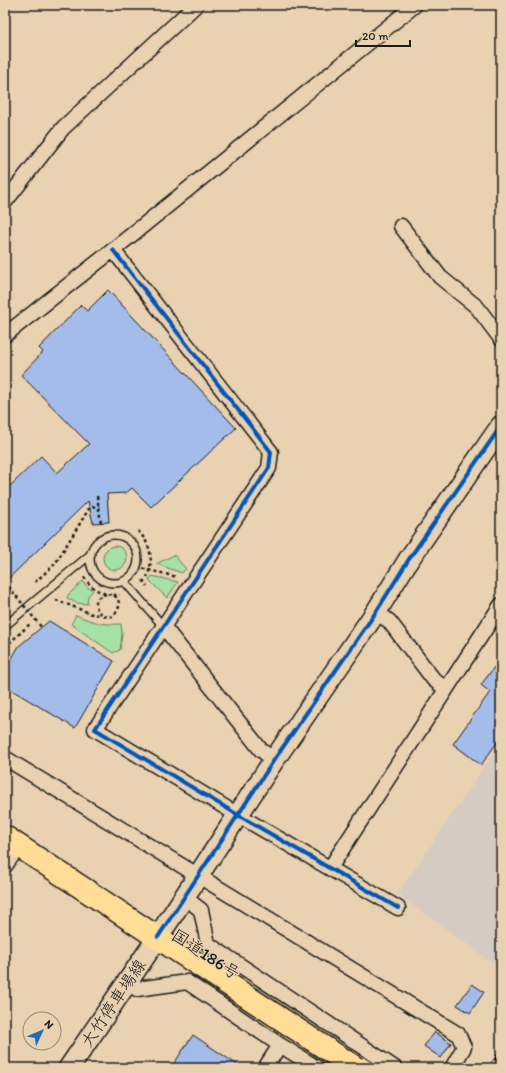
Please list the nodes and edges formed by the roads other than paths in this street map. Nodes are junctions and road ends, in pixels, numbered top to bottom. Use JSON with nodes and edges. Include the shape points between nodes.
{"nodes":[{"id":1,"x":196,"y":5,"type":"edge"},
{"id":2,"x":415,"y":5,"type":"edge"},
{"id":3,"x":5,"y":202,"type":"edge"},
{"id":4,"x":401,"y":226,"type":"dead end"},
{"id":5,"x":112,"y":250,"type":"junction"},
{"id":6,"x":5,"y":335,"type":"edge"},
{"id":7,"x":501,"y":339,"type":"edge"},
{"id":8,"x":501,"y":426,"type":"edge"},
{"id":9,"x":90,"y":554,"type":"junction"},
{"id":10,"x":124,"y":581,"type":"junction"},
{"id":11,"x":501,"y":605,"type":"edge"},
{"id":12,"x":376,"y":612,"type":"junction"},
{"id":13,"x":5,"y":626,"type":"edge"},
{"id":14,"x":163,"y":626,"type":"junction"},
{"id":15,"x":446,"y":689,"type":"junction"},
{"id":16,"x":5,"y":758,"type":"edge"},
{"id":17,"x":274,"y":760,"type":"junction"},
{"id":18,"x":238,"y":815,"type":"junction"},
{"id":19,"x":12,"y":841,"type":"edge"},
{"id":20,"x":5,"y":866,"type":"edge"},
{"id":21,"x":330,"y":868,"type":"junction"},
{"id":22,"x":198,"y":876,"type":"junction"},
{"id":23,"x":184,"y":897,"type":"junction"},
{"id":24,"x":398,"y":908,"type":"dead end"},
{"id":25,"x":158,"y":937,"type":"junction"},
{"id":26,"x":126,"y":983,"type":"junction"},
{"id":27,"x":332,"y":1026,"type":"junction"},
{"id":28,"x":280,"y":1045,"type":"junction"},
{"id":29,"x":313,"y":1066,"type":"edge"},
{"id":30,"x":69,"y":1068,"type":"edge"},
{"id":31,"x":265,"y":1068,"type":"edge"},
{"id":32,"x":356,"y":1068,"type":"edge"},
{"id":33,"x":395,"y":1068,"type":"edge"},
{"id":34,"x":452,"y":1068,"type":"edge"}],
"edges":[{"from":1,"to":3,"type":"street","via":[[64,128]]},
{"from":2,"to":5,"type":"street"},
{"from":4,"to":7,"type":"street","via":[[440,277],[477,307]]},
{"from":5,"to":6,"type":"street"},
{"from":5,"to":14,"type":"street","via":[[271,452],[269,468]]},
{"from":8,"to":12,"type":"street","name":"大竹停車場線","via":[[409,559]]},
{"from":9,"to":10,"type":"lane","via":[[90,563],[100,579],[109,583]]},
{"from":9,"to":10,"type":"lane","via":[[101,538],[119,535],[128,539],[138,554],[137,567]]},
{"from":9,"to":13,"type":"lane"},
{"from":10,"to":14,"type":"lane"},
{"from":11,"to":15,"type":"street"},
{"from":12,"to":15,"type":"street","via":[[389,621],[434,680]]},
{"from":12,"to":17,"type":"street","name":"大竹停車場線"},
{"from":14,"to":17,"type":"street","via":[[261,750]]},
{"from":14,"to":18,"type":"street","via":[[95,729]]},
{"from":15,"to":21,"type":"street"},
{"from":16,"to":22,"type":"street"},
{"from":17,"to":18,"type":"street","name":"大竹停車場線"},
{"from":18,"to":21,"type":"street"},
{"from":18,"to":22,"type":"street","name":"大竹停車場線"},
{"from":19,"to":20,"type":"street"},
{"from":19,"to":25,"type":"highway","name":"国道186号"},
{"from":21,"to":24,"type":"street"},
{"from":22,"to":23,"type":"street","name":"大竹停車場線"},
{"from":22,"to":34,"type":"street","via":[[458,1034],[464,1048]]},
{"from":23,"to":25,"type":"street","name":"大竹停車場線"},
{"from":23,"to":27,"type":"street","via":[[201,910],[208,944]]},
{"from":25,"to":26,"type":"street","name":"大竹停車場線"},
{"from":25,"to":32,"type":"highway","name":"国道186号","bridge":true},
{"from":26,"to":28,"type":"street","via":[[137,989],[187,982]]},
{"from":26,"to":30,"type":"street","name":"大竹停車場線"},
{"from":27,"to":29,"type":"street"},
{"from":27,"to":33,"type":"street"},
{"from":28,"to":29,"type":"street"},
{"from":28,"to":31,"type":"street"}]}
